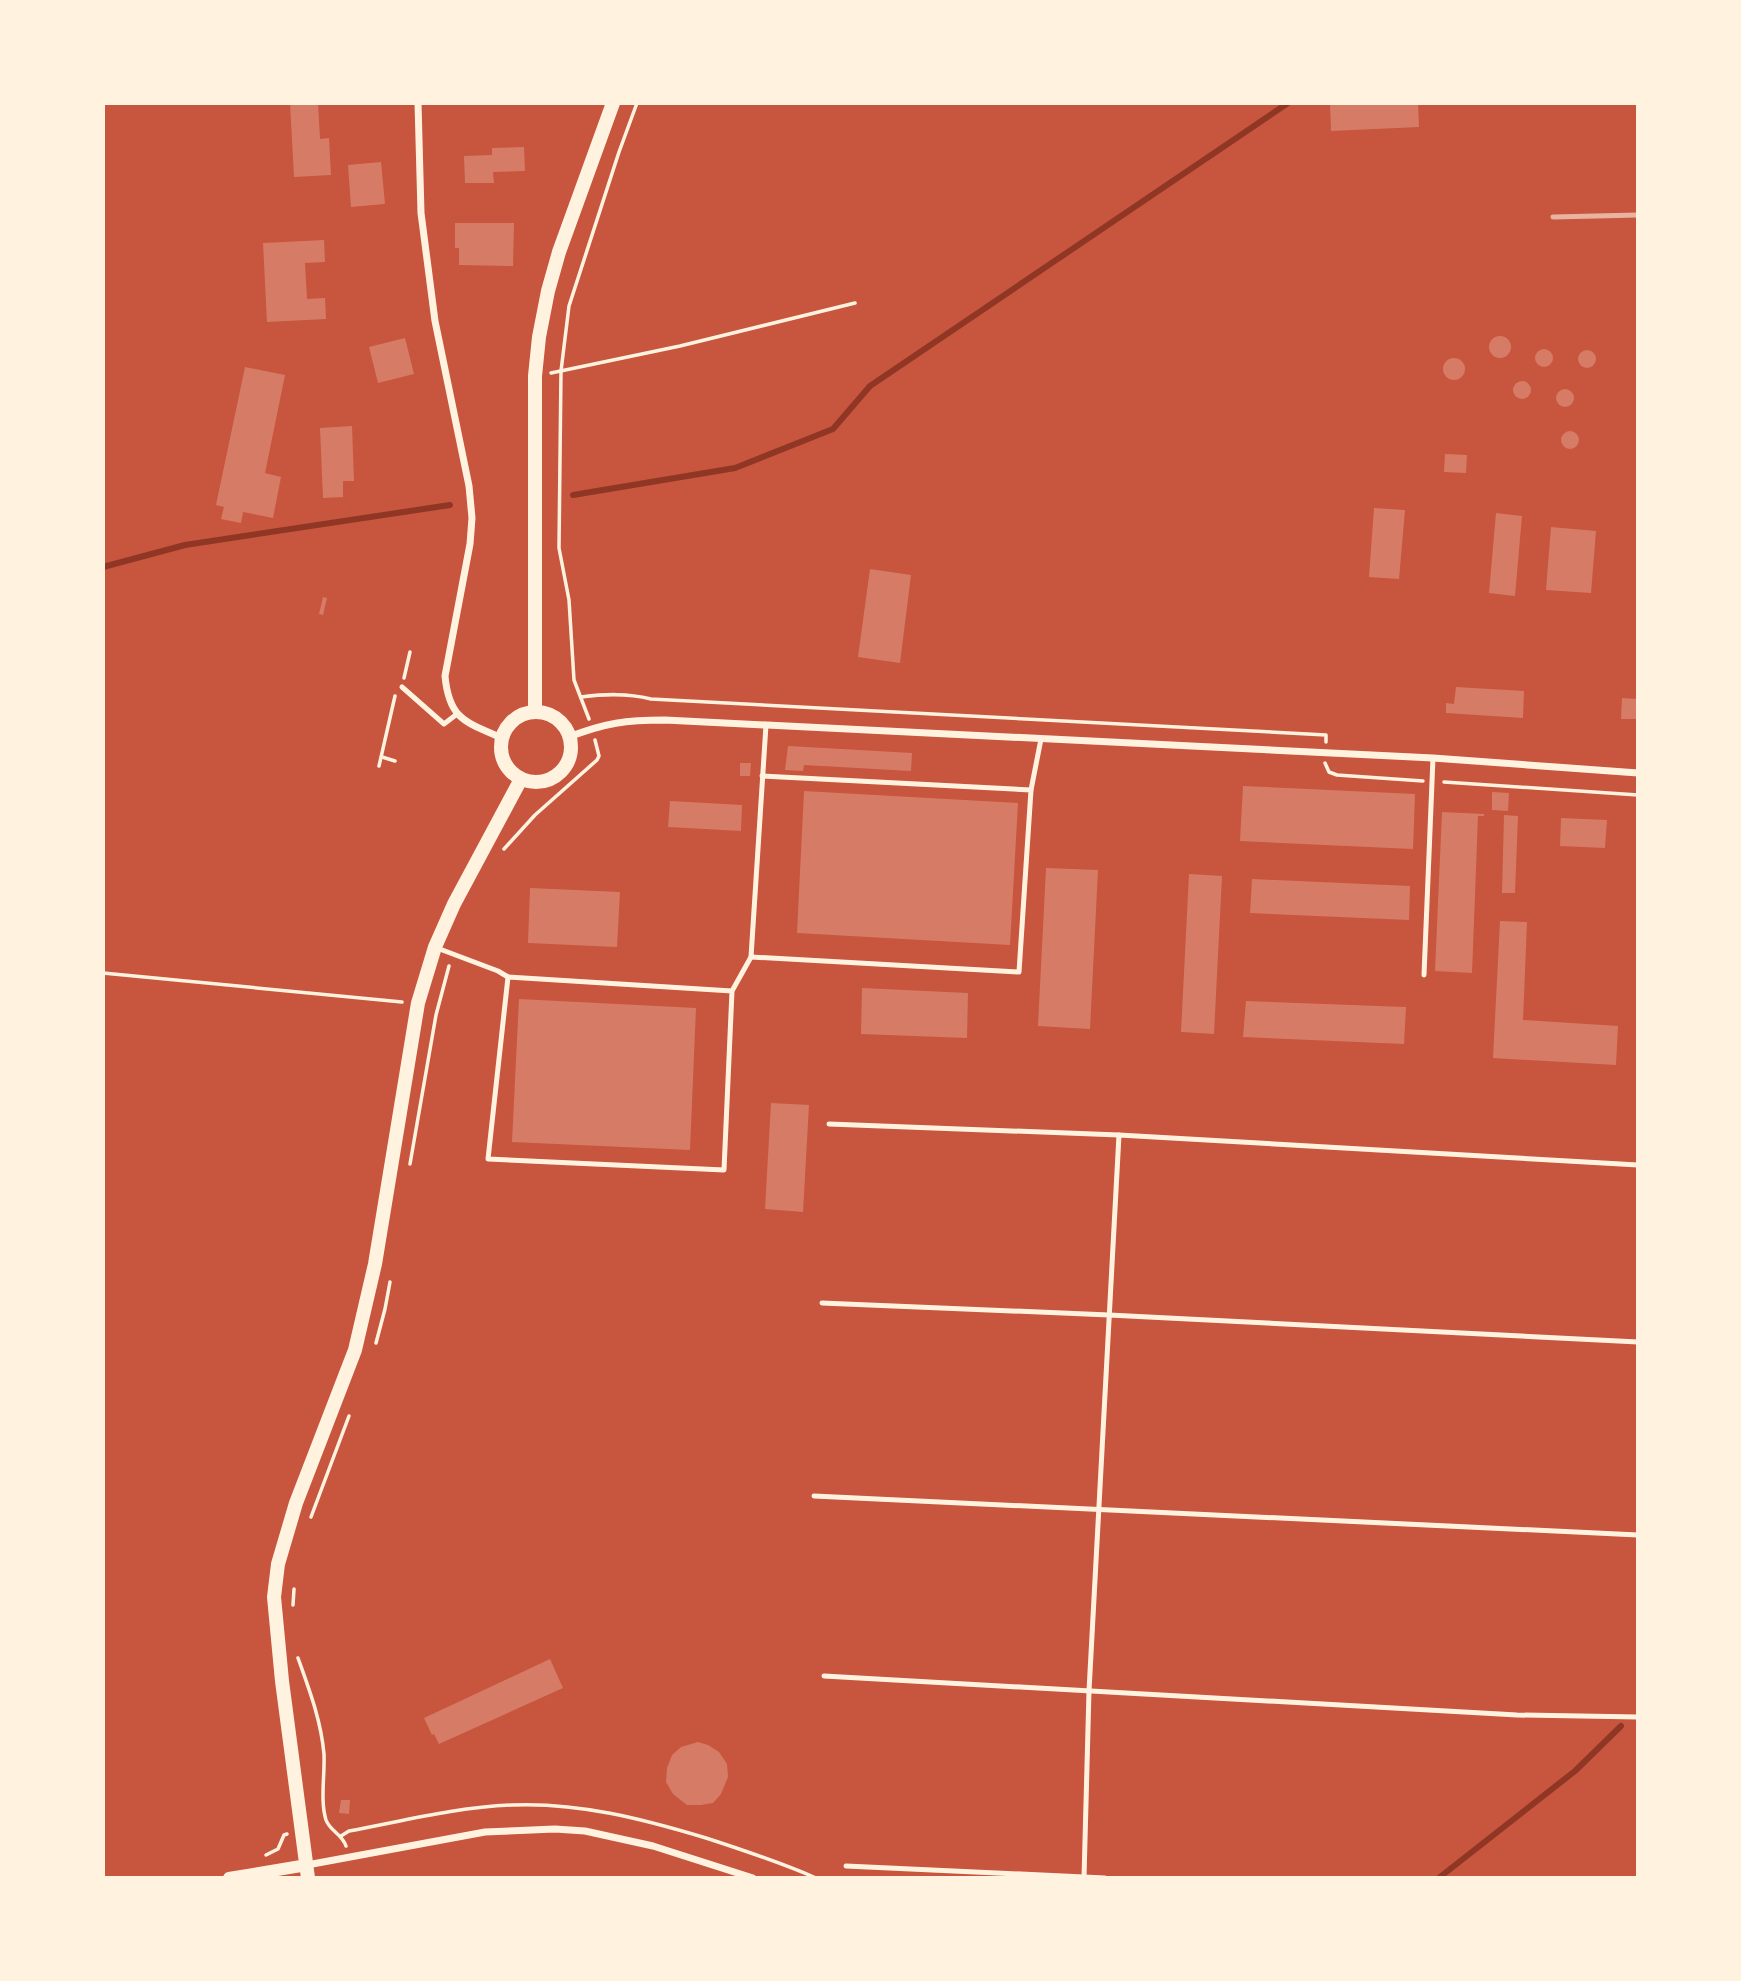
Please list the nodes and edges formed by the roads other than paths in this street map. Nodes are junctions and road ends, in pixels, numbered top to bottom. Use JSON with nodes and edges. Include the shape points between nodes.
{"nodes":[{"id":1,"x":418,"y":103,"type":"edge"},
{"id":2,"x":613,"y":103,"type":"edge"},
{"id":3,"x":401,"y":687,"type":"road end"},
{"id":4,"x":536,"y":712,"type":"junction"},
{"id":5,"x":457,"y":714,"type":"junction"},
{"id":6,"x":766,"y":725,"type":"junction"},
{"id":7,"x":569,"y":737,"type":"junction"},
{"id":8,"x":502,"y":738,"type":"junction"},
{"id":9,"x":1041,"y":738,"type":"junction"},
{"id":10,"x":1433,"y":758,"type":"junction"},
{"id":11,"x":1638,"y":774,"type":"edge"},
{"id":12,"x":762,"y":776,"type":"junction"},
{"id":13,"x":521,"y":779,"type":"junction"},
{"id":14,"x":1031,"y":790,"type":"junction"},
{"id":15,"x":435,"y":947,"type":"junction"},
{"id":16,"x":751,"y":957,"type":"junction"},
{"id":17,"x":1424,"y":975,"type":"dead end"},
{"id":18,"x":508,"y":977,"type":"junction"},
{"id":19,"x":732,"y":991,"type":"junction"},
{"id":20,"x":829,"y":1124,"type":"dead end"},
{"id":21,"x":1119,"y":1135,"type":"junction"},
{"id":22,"x":1638,"y":1165,"type":"edge"},
{"id":23,"x":822,"y":1303,"type":"dead end"},
{"id":24,"x":1109,"y":1315,"type":"junction"},
{"id":25,"x":1638,"y":1342,"type":"edge"},
{"id":26,"x":814,"y":1496,"type":"dead end"},
{"id":27,"x":1098,"y":1509,"type":"junction"},
{"id":28,"x":1638,"y":1535,"type":"edge"},
{"id":29,"x":824,"y":1676,"type":"dead end"},
{"id":30,"x":1089,"y":1691,"type":"junction"},
{"id":31,"x":1638,"y":1717,"type":"edge"},
{"id":32,"x":845,"y":1866,"type":"dead end"},
{"id":33,"x":307,"y":1871,"type":"edge"},
{"id":34,"x":1084,"y":1877,"type":"edge"},
{"id":35,"x":229,"y":1878,"type":"edge"},
{"id":36,"x":753,"y":1878,"type":"edge"},
{"id":37,"x":1105,"y":1878,"type":"edge"}],
"edges":[{"from":1,"to":5,"type":"street","via":[[421,213],[435,321],[472,518],[445,676],[447,697]]},
{"from":2,"to":4,"type":"main road","via":[[559,252],[539,337],[535,376]]},
{"from":3,"to":5,"type":"lane","via":[[444,724]]},
{"from":4,"to":7,"type":"main road","via":[[556,719]]},
{"from":4,"to":8,"type":"main road","via":[[514,719]]},
{"from":5,"to":8,"type":"street","via":[[470,725]]},
{"from":6,"to":7,"type":"street","via":[[630,720]]},
{"from":6,"to":9,"type":"street"},
{"from":6,"to":12,"type":"lane"},
{"from":7,"to":13,"type":"main road","via":[[570,757],[560,773],[540,782]]},
{"from":8,"to":13,"type":"main road","via":[[506,767]]},
{"from":9,"to":10,"type":"street"},
{"from":9,"to":14,"type":"lane"},
{"from":10,"to":11,"type":"street"},
{"from":10,"to":17,"type":"lane"},
{"from":12,"to":14,"type":"lane"},
{"from":12,"to":16,"type":"lane"},
{"from":13,"to":15,"type":"main road"},
{"from":14,"to":16,"type":"lane","via":[[1018,972]]},
{"from":15,"to":18,"type":"lane"},
{"from":15,"to":33,"type":"main road","via":[[418,1003],[355,1350],[278,1563],[274,1597]]},
{"from":16,"to":19,"type":"lane"},
{"from":18,"to":19,"type":"lane"},
{"from":18,"to":19,"type":"lane","via":[[488,1159],[724,1170]]},
{"from":20,"to":21,"type":"lane"},
{"from":21,"to":22,"type":"lane"},
{"from":21,"to":24,"type":"lane"},
{"from":23,"to":24,"type":"lane"},
{"from":24,"to":25,"type":"lane"},
{"from":24,"to":27,"type":"lane"},
{"from":26,"to":27,"type":"lane"},
{"from":27,"to":28,"type":"lane"},
{"from":27,"to":30,"type":"lane"},
{"from":29,"to":30,"type":"lane"},
{"from":30,"to":31,"type":"lane","via":[[1517,1715]]},
{"from":30,"to":34,"type":"lane"},
{"from":32,"to":34,"type":"lane"},
{"from":33,"to":35,"type":"street"},
{"from":33,"to":36,"type":"street","via":[[348,1856],[485,1832],[555,1829],[653,1846]]},
{"from":34,"to":37,"type":"lane"}]}
